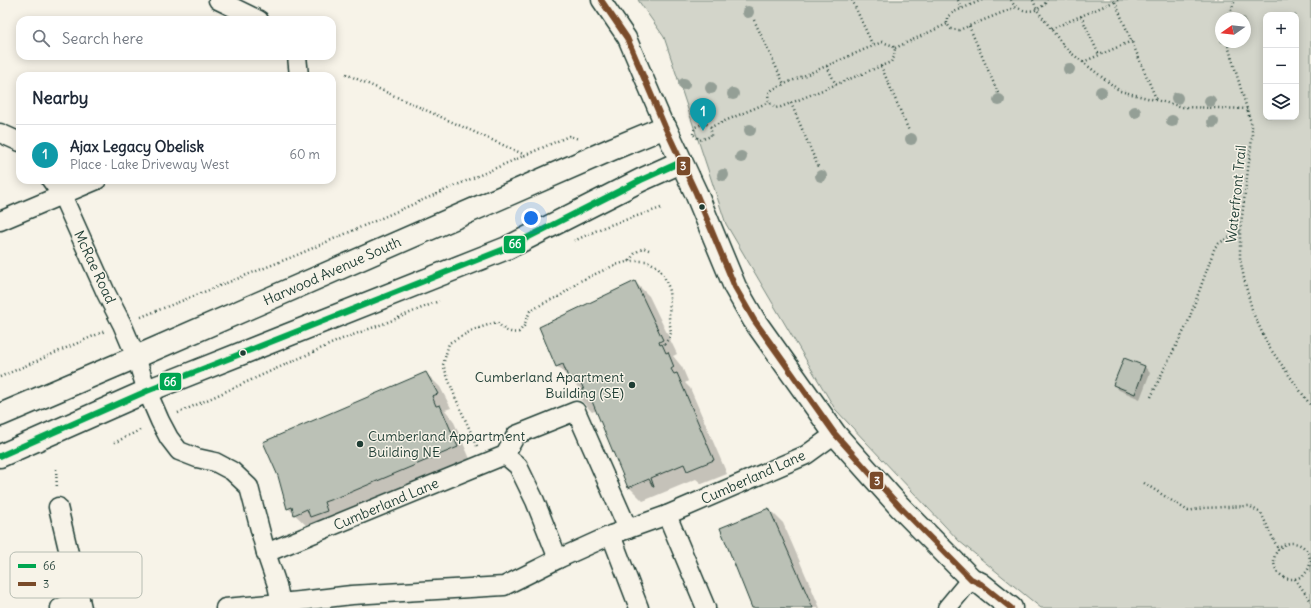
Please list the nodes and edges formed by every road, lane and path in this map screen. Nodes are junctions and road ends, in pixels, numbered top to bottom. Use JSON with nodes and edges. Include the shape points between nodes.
{"nodes":[{"id":1,"x":218,"y":0,"type":"edge"},
{"id":2,"x":601,"y":0,"type":"edge"},
{"id":3,"x":852,"y":0,"type":"edge"},
{"id":4,"x":958,"y":0,"type":"edge"},
{"id":5,"x":982,"y":0,"type":"edge"},
{"id":6,"x":1010,"y":0,"type":"edge"},
{"id":7,"x":1033,"y":0,"type":"edge"},
{"id":8,"x":1047,"y":0,"type":"edge"},
{"id":9,"x":1118,"y":0,"type":"edge"},
{"id":10,"x":1235,"y":0,"type":"edge"},
{"id":11,"x":1115,"y":2,"type":"junction"},
{"id":12,"x":1016,"y":7,"type":"junction"},
{"id":13,"x":961,"y":8,"type":"junction"},
{"id":14,"x":1037,"y":10,"type":"junction"},
{"id":15,"x":1230,"y":12,"type":"edge"},
{"id":16,"x":251,"y":16,"type":"edge"},
{"id":17,"x":1081,"y":16,"type":"junction"},
{"id":18,"x":754,"y":20,"type":"dead end"},
{"id":19,"x":947,"y":24,"type":"junction"},
{"id":20,"x":969,"y":26,"type":"junction"},
{"id":21,"x":1051,"y":29,"type":"junction"},
{"id":22,"x":1132,"y":41,"type":"junction"},
{"id":23,"x":873,"y":46,"type":"junction"},
{"id":24,"x":895,"y":48,"type":"junction"},
{"id":25,"x":1229,"y":48,"type":"edge"},
{"id":26,"x":1099,"y":55,"type":"junction"},
{"id":27,"x":297,"y":60,"type":"edge"},
{"id":28,"x":1082,"y":62,"type":"junction"},
{"id":29,"x":827,"y":66,"type":"junction"},
{"id":30,"x":880,"y":66,"type":"junction"},
{"id":31,"x":298,"y":72,"type":"edge"},
{"id":32,"x":346,"y":74,"type":"dead end"},
{"id":33,"x":784,"y":84,"type":"junction"},
{"id":34,"x":836,"y":85,"type":"junction"},
{"id":35,"x":998,"y":93,"type":"dead end"},
{"id":36,"x":1157,"y":101,"type":"junction"},
{"id":37,"x":769,"y":102,"type":"junction"},
{"id":38,"x":791,"y":103,"type":"junction"},
{"id":39,"x":1248,"y":109,"type":"junction"},
{"id":40,"x":711,"y":127,"type":"junction"},
{"id":41,"x":909,"y":132,"type":"dead end"},
{"id":42,"x":0,"y":133,"type":"edge"},
{"id":43,"x":693,"y":134,"type":"junction"},
{"id":44,"x":569,"y":136,"type":"dead end"},
{"id":45,"x":16,"y":140,"type":"edge"},
{"id":46,"x":673,"y":144,"type":"junction"},
{"id":47,"x":526,"y":156,"type":"junction"},
{"id":48,"x":819,"y":169,"type":"dead end"},
{"id":49,"x":54,"y":184,"type":"edge"},
{"id":50,"x":88,"y":184,"type":"edge"},
{"id":51,"x":62,"y":195,"type":"junction"},
{"id":52,"x":661,"y":208,"type":"dead end"},
{"id":53,"x":0,"y":222,"type":"edge"},
{"id":54,"x":1240,"y":232,"type":"junction"},
{"id":55,"x":568,"y":244,"type":"dead end"},
{"id":56,"x":649,"y":250,"type":"dead end"},
{"id":57,"x":630,"y":261,"type":"junction"},
{"id":58,"x":445,"y":298,"type":"dead end"},
{"id":59,"x":122,"y":324,"type":"junction"},
{"id":60,"x":663,"y":346,"type":"dead end"},
{"id":61,"x":136,"y":357,"type":"junction"},
{"id":62,"x":0,"y":376,"type":"edge"},
{"id":63,"x":147,"y":391,"type":"junction"},
{"id":64,"x":1151,"y":397,"type":"dead end"},
{"id":65,"x":1311,"y":406,"type":"edge"},
{"id":66,"x":0,"y":415,"type":"edge"},
{"id":67,"x":160,"y":421,"type":"junction"},
{"id":68,"x":835,"y":434,"type":"junction"},
{"id":69,"x":114,"y":443,"type":"dead end"},
{"id":70,"x":505,"y":455,"type":"junction"},
{"id":71,"x":0,"y":456,"type":"edge"},
{"id":72,"x":484,"y":463,"type":"junction"},
{"id":73,"x":1144,"y":483,"type":"dead end"},
{"id":74,"x":58,"y":507,"type":"dead end"},
{"id":75,"x":667,"y":515,"type":"junction"},
{"id":76,"x":628,"y":529,"type":"junction"},
{"id":77,"x":611,"y":535,"type":"junction"},
{"id":78,"x":1278,"y":549,"type":"junction"},
{"id":79,"x":69,"y":552,"type":"edge"},
{"id":80,"x":1310,"y":552,"type":"edge"},
{"id":81,"x":266,"y":553,"type":"junction"},
{"id":82,"x":558,"y":559,"type":"junction"},
{"id":83,"x":971,"y":578,"type":"junction"},
{"id":84,"x":1295,"y":579,"type":"junction"},
{"id":85,"x":1311,"y":601,"type":"edge"},
{"id":86,"x":281,"y":603,"type":"junction"},
{"id":87,"x":81,"y":604,"type":"edge"},
{"id":88,"x":60,"y":608,"type":"edge"},
{"id":89,"x":225,"y":608,"type":"edge"},
{"id":90,"x":639,"y":608,"type":"edge"},
{"id":91,"x":706,"y":608,"type":"edge"},
{"id":92,"x":947,"y":608,"type":"edge"},
{"id":93,"x":1011,"y":608,"type":"edge"}],
"edges":[{"from":1,"to":16,"type":"street"},
{"from":2,"to":46,"type":"street","via":[[627,38]]},
{"from":3,"to":23,"type":"path"},
{"from":4,"to":13,"type":"path"},
{"from":5,"to":13,"type":"path"},
{"from":6,"to":12,"type":"path"},
{"from":7,"to":14,"type":"path"},
{"from":8,"to":14,"type":"path"},
{"from":9,"to":11,"type":"path"},
{"from":10,"to":15,"type":"path"},
{"from":11,"to":17,"type":"path"},
{"from":11,"to":22,"type":"path"},
{"from":12,"to":14,"type":"path","via":[[1027,12]]},
{"from":12,"to":20,"type":"path"},
{"from":13,"to":19,"type":"path","via":[[947,17]]},
{"from":14,"to":21,"type":"path"},
{"from":17,"to":21,"type":"path"},
{"from":17,"to":26,"type":"path"},
{"from":18,"to":33,"type":"path"},
{"from":19,"to":20,"type":"path","via":[[951,29],[959,30]]},
{"from":19,"to":24,"type":"path"},
{"from":20,"to":35,"type":"path"},
{"from":21,"to":28,"type":"path","via":[[1066,49]]},
{"from":22,"to":26,"type":"path"},
{"from":22,"to":36,"type":"path"},
{"from":23,"to":24,"type":"path","via":[[882,42]]},
{"from":23,"to":29,"type":"path"},
{"from":24,"to":30,"type":"path","via":[[891,62]]},
{"from":25,"to":39,"type":"path","name":"Waterfront Trail"},
{"from":26,"to":28,"type":"path"},
{"from":27,"to":31,"type":"street"},
{"from":28,"to":36,"type":"path","via":[[1120,92]]},
{"from":29,"to":33,"type":"path"},
{"from":29,"to":34,"type":"path"},
{"from":30,"to":34,"type":"path"},
{"from":30,"to":41,"type":"path"},
{"from":32,"to":47,"type":"path"},
{"from":33,"to":37,"type":"path","via":[[772,89],[768,94]]},
{"from":34,"to":38,"type":"path"},
{"from":36,"to":39,"type":"path","via":[[1183,107]]},
{"from":37,"to":38,"type":"path","via":[[775,108]]},
{"from":37,"to":40,"type":"path"},
{"from":38,"to":48,"type":"path"},
{"from":39,"to":54,"type":"path","name":"Waterfront Trail","via":[[1252,138]]},
{"from":40,"to":43,"type":"path","via":[[705,123],[695,127]]},
{"from":40,"to":43,"type":"path","via":[[711,136],[700,140]]},
{"from":42,"to":45,"type":"street"},
{"from":43,"to":46,"type":"path"},
{"from":44,"to":47,"type":"path"},
{"from":46,"to":61,"type":"main road","name":"Harwood Avenue South","via":[[612,149]]},
{"from":46,"to":63,"type":"main road","via":[[642,180],[506,248]]},
{"from":46,"to":68,"type":"main road","via":[[735,287],[754,320]]},
{"from":47,"to":59,"type":"path","via":[[297,254]]},
{"from":49,"to":51,"type":"street","name":"McRae Road"},
{"from":50,"to":51,"type":"street"},
{"from":51,"to":53,"type":"street"},
{"from":51,"to":59,"type":"street","name":"McRae Road"},
{"from":52,"to":55,"type":"path","via":[[604,227]]},
{"from":54,"to":64,"type":"path","via":[[1215,247],[1187,325]]},
{"from":54,"to":65,"type":"path","name":"Waterfront Trail","via":[[1240,259],[1252,313],[1269,347]]},
{"from":56,"to":57,"type":"path","via":[[638,250]]},
{"from":57,"to":60,"type":"path","via":[[647,262],[658,267],[668,286],[671,333]]},
{"from":57,"to":72,"type":"path","via":[[580,281],[560,296],[530,311],[519,332],[503,329],[497,322],[473,330],[449,343],[443,365]]},
{"from":58,"to":67,"type":"path","via":[[342,339]]},
{"from":59,"to":61,"type":"street","name":"McRae Road"},
{"from":59,"to":62,"type":"path"},
{"from":61,"to":63,"type":"street","name":"McRae Road"},
{"from":61,"to":66,"type":"main road","name":"Harwood Avenue South"},
{"from":63,"to":67,"type":"street"},
{"from":63,"to":71,"type":"main road"},
{"from":67,"to":69,"type":"path"},
{"from":67,"to":81,"type":"street","via":[[179,452],[215,462],[232,471],[249,486]]},
{"from":68,"to":75,"type":"street","name":"Cumberland Lane","via":[[806,455]]},
{"from":68,"to":83,"type":"main road","via":[[900,507]]},
{"from":70,"to":72,"type":"street","name":"Cumberland Lane"},
{"from":70,"to":76,"type":"street","via":[[516,435],[576,411]]},
{"from":70,"to":82,"type":"street","via":[[518,466]]},
{"from":72,"to":81,"type":"street","name":"Cumberland Lane"},
{"from":73,"to":78,"type":"path","via":[[1188,512],[1203,508],[1249,506],[1261,513]]},
{"from":74,"to":79,"type":"street"},
{"from":75,"to":76,"type":"street","name":"Cumberland Lane"},
{"from":75,"to":91,"type":"street"},
{"from":76,"to":77,"type":"street","name":"Cumberland Lane"},
{"from":77,"to":82,"type":"street","name":"Cumberland Lane"},
{"from":77,"to":90,"type":"street"},
{"from":78,"to":80,"type":"path","via":[[1295,543]]},
{"from":78,"to":84,"type":"path","via":[[1274,558],[1276,569],[1285,578]]},
{"from":80,"to":84,"type":"path","via":[[1308,571]]},
{"from":81,"to":86,"type":"street"},
{"from":82,"to":86,"type":"street","name":"Cumberland Lane","via":[[504,586],[352,594]]},
{"from":83,"to":92,"type":"street"},
{"from":83,"to":93,"type":"main road"},
{"from":84,"to":85,"type":"path"},
{"from":86,"to":89,"type":"street","name":"Cumberland Lane"},
{"from":87,"to":88,"type":"street"}]}
